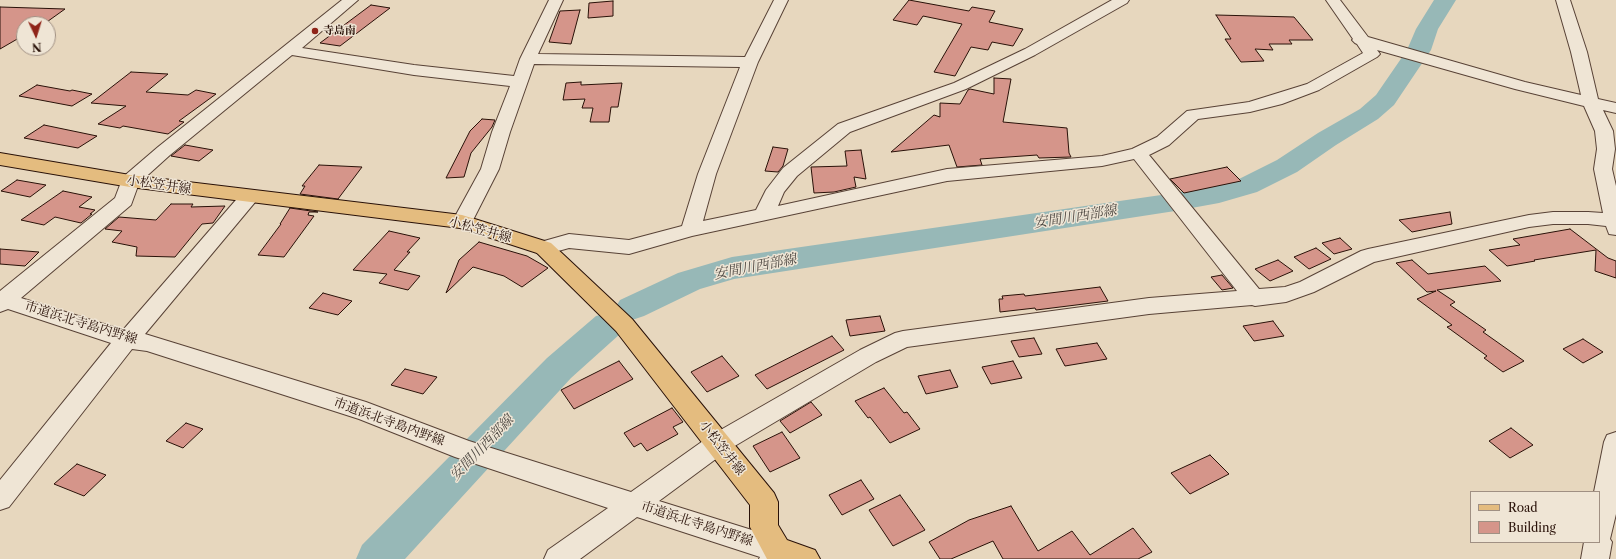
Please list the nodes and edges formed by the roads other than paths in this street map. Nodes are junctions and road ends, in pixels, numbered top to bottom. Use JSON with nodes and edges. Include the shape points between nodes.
{"nodes":[{"id":1,"x":351,"y":0,"type":"edge"},
{"id":2,"x":556,"y":0,"type":"edge"},
{"id":3,"x":781,"y":0,"type":"edge"},
{"id":4,"x":1122,"y":0,"type":"edge"},
{"id":5,"x":1333,"y":0,"type":"edge"},
{"id":6,"x":1563,"y":0,"type":"edge"},
{"id":7,"x":1360,"y":40,"type":"junction"},
{"id":8,"x":288,"y":50,"type":"junction"},
{"id":9,"x":528,"y":60,"type":"junction"},
{"id":10,"x":750,"y":62,"type":"junction"},
{"id":11,"x":520,"y":82,"type":"junction"},
{"id":12,"x":1591,"y":103,"type":"junction"},
{"id":13,"x":1616,"y":108,"type":"edge"},
{"id":14,"x":1138,"y":153,"type":"junction"},
{"id":15,"x":0,"y":159,"type":"edge"},
{"id":16,"x":130,"y":181,"type":"junction"},
{"id":17,"x":249,"y":197,"type":"junction"},
{"id":18,"x":764,"y":215,"type":"junction"},
{"id":19,"x":462,"y":222,"type":"junction"},
{"id":20,"x":1615,"y":225,"type":"edge"},
{"id":21,"x":691,"y":230,"type":"junction"},
{"id":22,"x":544,"y":248,"type":"junction"},
{"id":23,"x":1255,"y":298,"type":"junction"},
{"id":24,"x":1,"y":301,"type":"edge"},
{"id":25,"x":127,"y":340,"type":"junction"},
{"id":26,"x":1616,"y":442,"type":"edge"},
{"id":27,"x":718,"y":443,"type":"junction"},
{"id":28,"x":0,"y":499,"type":"edge"},
{"id":29,"x":635,"y":504,"type":"junction"},
{"id":30,"x":1600,"y":529,"type":"edge"},
{"id":31,"x":1598,"y":543,"type":"edge"},
{"id":32,"x":775,"y":555,"type":"edge"},
{"id":33,"x":558,"y":559,"type":"edge"},
{"id":34,"x":805,"y":559,"type":"edge"},
{"id":35,"x":1594,"y":559,"type":"edge"}],
"edges":[{"from":1,"to":8,"type":"street"},
{"from":2,"to":9,"type":"street"},
{"from":3,"to":10,"type":"street"},
{"from":4,"to":18,"type":"street","via":[[1030,52],[960,86],[844,128],[790,172],[775,190]]},
{"from":5,"to":7,"type":"street"},
{"from":6,"to":12,"type":"street","via":[[1580,52]]},
{"from":7,"to":12,"type":"street"},
{"from":7,"to":14,"type":"street","via":[[1372,54],[1313,87],[1250,107],[1193,115],[1162,141]]},
{"from":8,"to":11,"type":"street","via":[[414,70]]},
{"from":8,"to":16,"type":"street"},
{"from":9,"to":10,"type":"street"},
{"from":9,"to":11,"type":"street"},
{"from":10,"to":21,"type":"street","via":[[707,174]]},
{"from":11,"to":19,"type":"street","via":[[490,169]]},
{"from":12,"to":13,"type":"street"},
{"from":12,"to":20,"type":"street","via":[[1604,131],[1606,149],[1603,169]]},
{"from":14,"to":18,"type":"street","via":[[1102,161],[947,175]]},
{"from":14,"to":23,"type":"street"},
{"from":15,"to":16,"type":"main road","name":"小松笠井線"},
{"from":16,"to":17,"type":"main road","name":"小松笠井線"},
{"from":16,"to":24,"type":"street","via":[[124,201]]},
{"from":17,"to":19,"type":"main road","name":"小松笠井線"},
{"from":17,"to":25,"type":"street"},
{"from":18,"to":21,"type":"street"},
{"from":19,"to":22,"type":"main road","name":"小松笠井線"},
{"from":20,"to":23,"type":"street","via":[[1588,218],[1529,221],[1368,256],[1307,287],[1286,294]]},
{"from":21,"to":22,"type":"street","via":[[629,247],[569,241]]},
{"from":22,"to":27,"type":"main road","name":"小松笠井線","via":[[624,325]]},
{"from":23,"to":27,"type":"street","via":[[1149,306],[903,339],[868,356]]},
{"from":24,"to":25,"type":"street","name":"市道浜北寺島内野線"},
{"from":25,"to":28,"type":"street"},
{"from":25,"to":29,"type":"street","name":"市道浜北寺島内野線","via":[[148,343],[366,412],[476,454]]},
{"from":26,"to":30,"type":"street"},
{"from":27,"to":29,"type":"street"},
{"from":27,"to":32,"type":"main road","name":"小松笠井線","via":[[764,502],[764,527]]},
{"from":29,"to":32,"type":"street","name":"市道浜北寺島内野線"},
{"from":29,"to":33,"type":"street"},
{"from":31,"to":35,"type":"street"},
{"from":32,"to":34,"type":"main road"}]}
